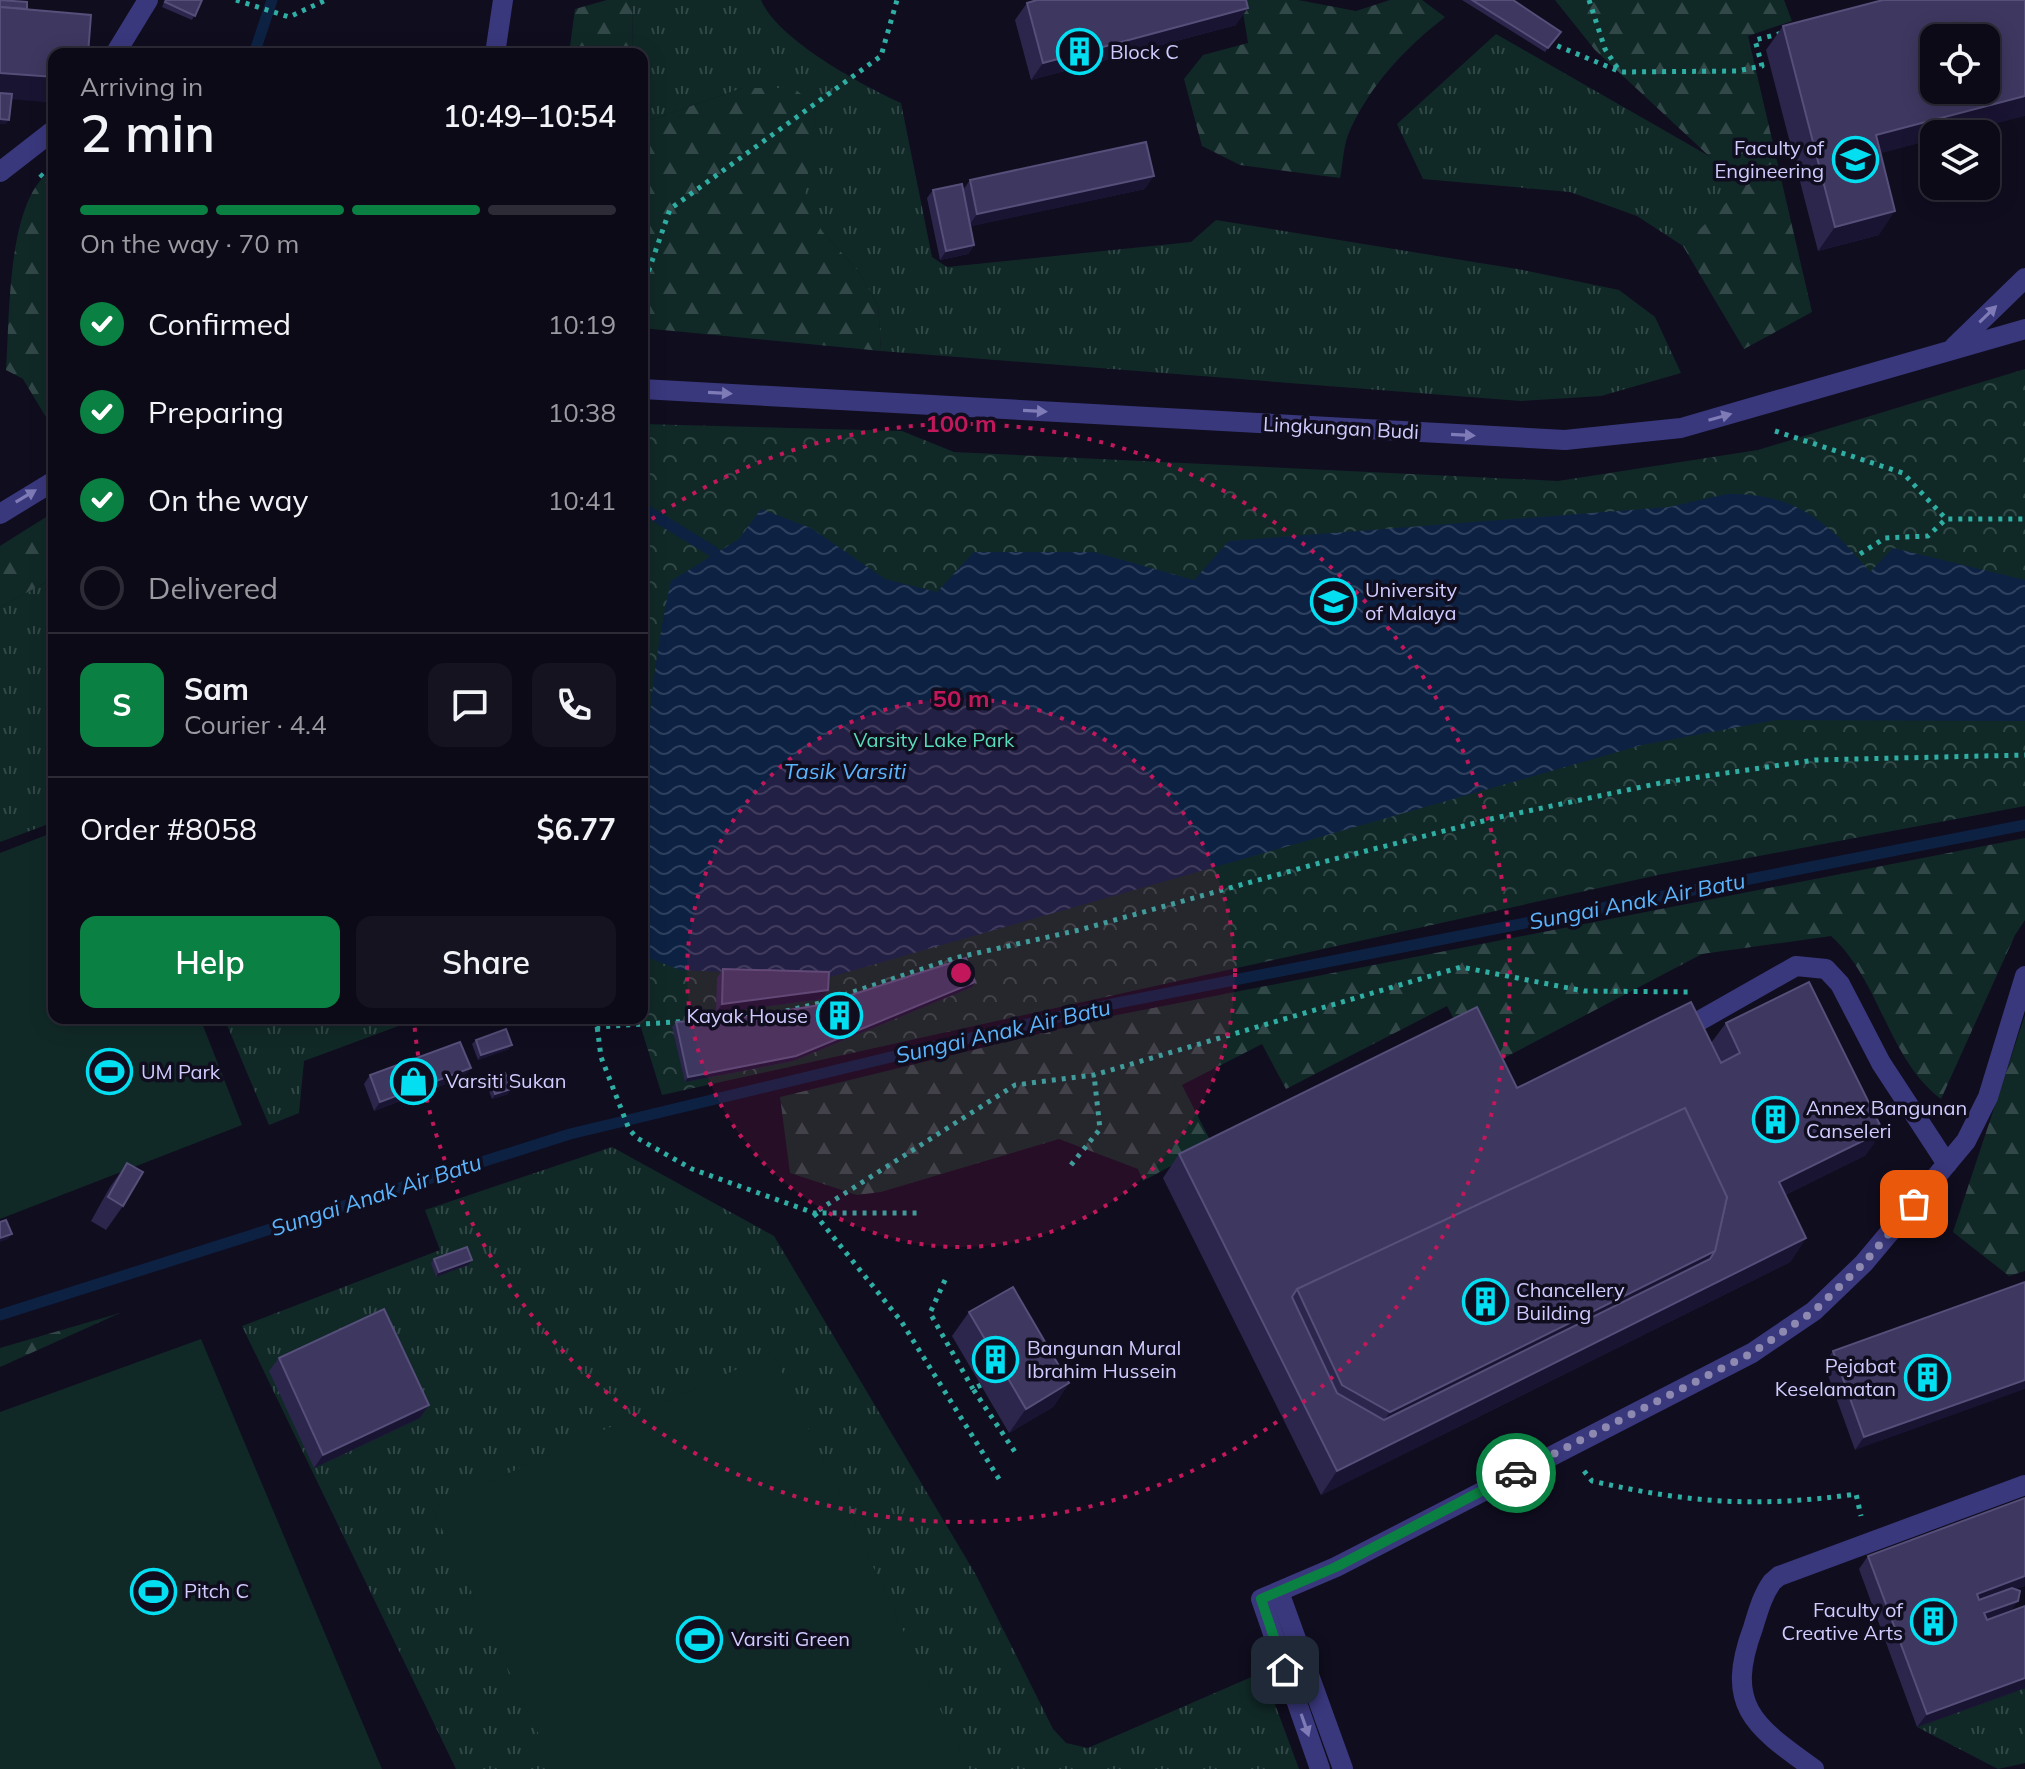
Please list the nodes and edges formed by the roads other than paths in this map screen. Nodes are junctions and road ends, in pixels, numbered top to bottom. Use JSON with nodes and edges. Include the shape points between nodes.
{"nodes":[{"id":1,"x":148,"y":0,"type":"edge"},
{"id":2,"x":503,"y":0,"type":"edge"},
{"id":3,"x":119,"y":48,"type":"edge"},
{"id":4,"x":496,"y":48,"type":"edge"},
{"id":5,"x":48,"y":135,"type":"edge"},
{"id":6,"x":0,"y":172,"type":"edge"},
{"id":7,"x":2025,"y":278,"type":"edge"},
{"id":8,"x":2025,"y":329,"type":"edge"},
{"id":9,"x":1951,"y":350,"type":"junction"},
{"id":10,"x":648,"y":389,"type":"edge"},
{"id":11,"x":48,"y":485,"type":"edge"},
{"id":12,"x":0,"y":514,"type":"edge"},
{"id":13,"x":2025,"y":976,"type":"edge"},
{"id":14,"x":1692,"y":1025,"type":"edge"},
{"id":15,"x":1947,"y":1164,"type":"junction"},
{"id":16,"x":2025,"y":1485,"type":"edge"},
{"id":17,"x":1270,"y":1595,"type":"junction"},
{"id":18,"x":1320,"y":1769,"type":"edge"},
{"id":19,"x":1343,"y":1769,"type":"edge"},
{"id":20,"x":1814,"y":1769,"type":"edge"}],
"edges":[{"from":1,"to":3,"type":"street"},
{"from":2,"to":4,"type":"street"},
{"from":5,"to":6,"type":"street"},
{"from":9,"to":7,"type":"street","one_way":true},
{"from":8,"to":9,"type":"street","name":"Lingkungan Budi"},
{"from":10,"to":9,"type":"street","name":"Lingkungan Budi","one_way":true,"via":[[1565,440],[1681,428]]},
{"from":12,"to":11,"type":"street","one_way":true},
{"from":13,"to":15,"type":"street","via":[[1988,1097],[1966,1141]]},
{"from":14,"to":15,"type":"street","via":[[1796,966],[1817,966],[1832,973],[1908,1108]]},
{"from":15,"to":17,"type":"street","via":[[1864,1263],[1814,1311],[1752,1353],[1336,1567]]},
{"from":16,"to":20,"type":"street","via":[[1772,1582],[1745,1647],[1742,1689],[1759,1727]]},
{"from":17,"to":18,"type":"street","one_way":true},
{"from":17,"to":19,"type":"street"}]}
